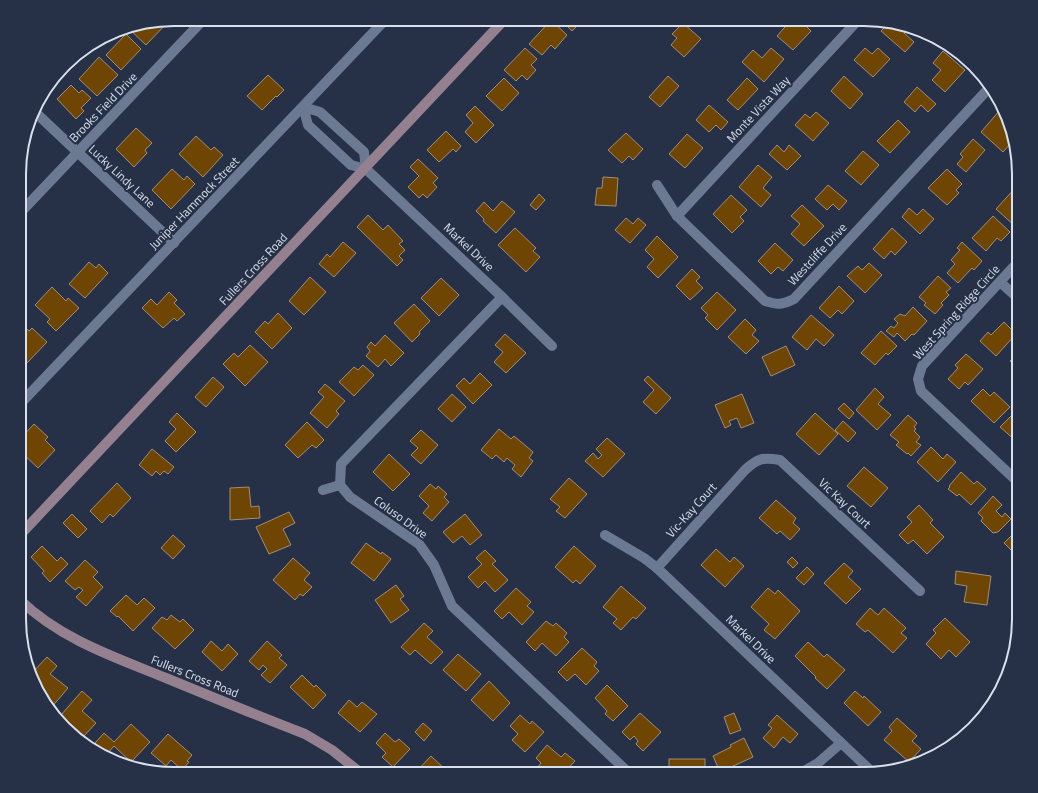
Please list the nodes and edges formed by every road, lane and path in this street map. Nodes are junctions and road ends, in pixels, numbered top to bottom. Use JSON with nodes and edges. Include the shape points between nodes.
{"nodes":[{"id":1,"x":197,"y":26,"type":"edge"},
{"id":2,"x":379,"y":26,"type":"edge"},
{"id":3,"x":499,"y":26,"type":"edge"},
{"id":4,"x":853,"y":26,"type":"edge"},
{"id":5,"x":986,"y":91,"type":"edge"},
{"id":6,"x":303,"y":107,"type":"junction"},
{"id":7,"x":38,"y":115,"type":"edge"},
{"id":8,"x":78,"y":152,"type":"junction"},
{"id":9,"x":366,"y":169,"type":"junction"},
{"id":10,"x":657,"y":185,"type":"dead end"},
{"id":11,"x":26,"y":207,"type":"edge"},
{"id":12,"x":677,"y":216,"type":"junction"},
{"id":13,"x":174,"y":243,"type":"junction"},
{"id":14,"x":1012,"y":269,"type":"edge"},
{"id":15,"x":1000,"y":282,"type":"junction"},
{"id":16,"x":1012,"y":293,"type":"edge"},
{"id":17,"x":502,"y":296,"type":"junction"},
{"id":18,"x":552,"y":346,"type":"dead end"},
{"id":19,"x":26,"y":398,"type":"edge"},
{"id":20,"x":745,"y":470,"type":"joint"},
{"id":21,"x":1012,"y":476,"type":"edge"},
{"id":22,"x":340,"y":485,"type":"junction"},
{"id":23,"x":323,"y":490,"type":"dead end"},
{"id":24,"x":26,"y":529,"type":"edge"},
{"id":25,"x":605,"y":535,"type":"dead end"},
{"id":26,"x":657,"y":568,"type":"junction"},
{"id":27,"x":920,"y":591,"type":"dead end"},
{"id":28,"x":26,"y":605,"type":"edge"},
{"id":29,"x":841,"y":743,"type":"junction"},
{"id":30,"x":353,"y":767,"type":"edge"},
{"id":31,"x":623,"y":767,"type":"edge"},
{"id":32,"x":811,"y":767,"type":"edge"},
{"id":33,"x":867,"y":767,"type":"edge"}],
"edges":[{"from":1,"to":8,"type":"street","name":"Brooks Field Drive"},
{"from":2,"to":6,"type":"street","name":"Juniper Hammock Street"},
{"from":3,"to":9,"type":"street","name":"Fullers Cross Road"},
{"from":4,"to":12,"type":"street","name":"Monte Vista Way"},
{"from":5,"to":12,"type":"street","name":"Westcliffe Drive","via":[[794,299],[784,304],[765,301]]},
{"from":6,"to":9,"type":"street","via":[[308,124],[351,165]]},
{"from":6,"to":9,"type":"street","via":[[320,112],[364,152]]},
{"from":6,"to":13,"type":"street","name":"Juniper Hammock Street"},
{"from":7,"to":8,"type":"street","name":"Lucky Lindy Lane"},
{"from":8,"to":11,"type":"street","name":"Brooks Field Drive"},
{"from":8,"to":13,"type":"street","name":"Lucky Lindy Lane"},
{"from":9,"to":17,"type":"street","name":"Markel Drive"},
{"from":9,"to":24,"type":"street","name":"Fullers Cross Road"},
{"from":10,"to":12,"type":"street","name":"Westcliffe Drive"},
{"from":13,"to":19,"type":"street","name":"Juniper Hammock Street"},
{"from":14,"to":15,"type":"street","name":"West Spring Ridge Circle"},
{"from":15,"to":16,"type":"street"},
{"from":15,"to":21,"type":"street","name":"West Spring Ridge Circle","via":[[922,366],[918,379],[920,391]]},
{"from":17,"to":18,"type":"street","name":"Markel Drive"},
{"from":17,"to":22,"type":"street","via":[[341,464]]},
{"from":20,"to":26,"type":"street","name":"Vic-Kay Court"},
{"from":20,"to":27,"type":"street","name":"Vic Kay Court","via":[[753,462],[766,457],[780,460]]},
{"from":22,"to":23,"type":"street"},
{"from":22,"to":31,"type":"street","name":"Coluso Drive","via":[[350,497],[419,544],[434,565],[452,606]]},
{"from":25,"to":26,"type":"street","name":"Markel Drive"},
{"from":26,"to":29,"type":"street","name":"Markel Drive"},
{"from":28,"to":30,"type":"street","name":"Fullers Cross Road","via":[[66,634],[102,652],[305,734],[332,750]]},
{"from":29,"to":32,"type":"street"},
{"from":29,"to":33,"type":"street","name":"Markel Drive"}]}
